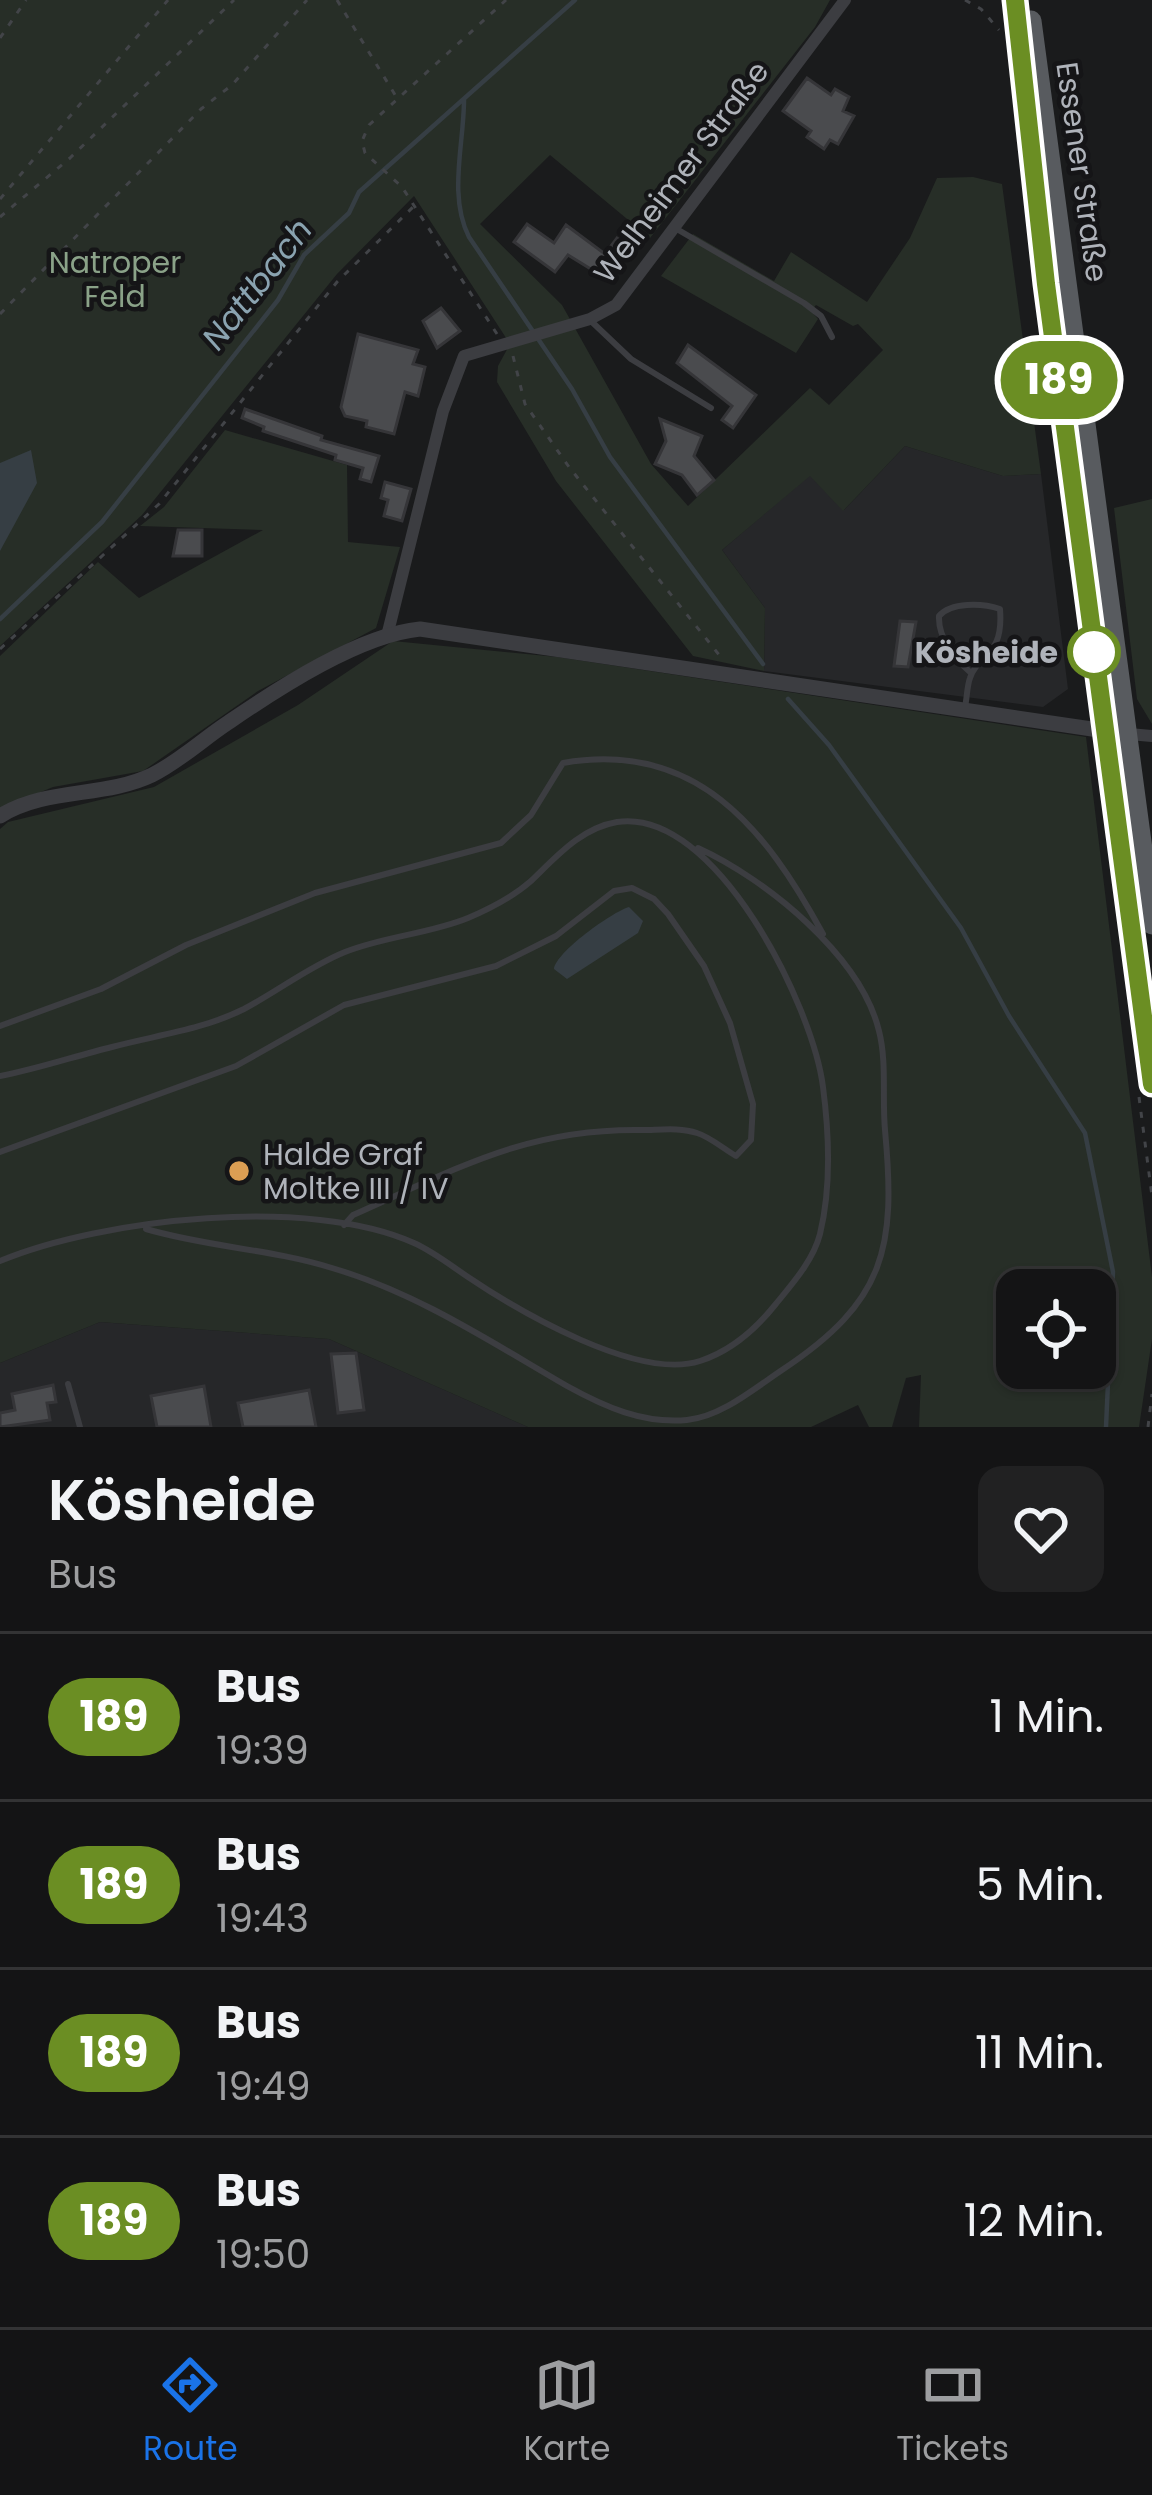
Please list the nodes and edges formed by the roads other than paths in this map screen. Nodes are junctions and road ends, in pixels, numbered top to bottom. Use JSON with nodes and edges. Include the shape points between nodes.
{"nodes":[{"id":1,"x":845,"y":0,"type":"edge"},
{"id":2,"x":1015,"y":0,"type":"edge"},
{"id":3,"x":1028,"y":0,"type":"edge"},
{"id":4,"x":675,"y":228,"type":"junction"},
{"id":5,"x":590,"y":319,"type":"junction"},
{"id":6,"x":832,"y":337,"type":"dead end"},
{"id":7,"x":710,"y":408,"type":"dead end"},
{"id":8,"x":388,"y":632,"type":"junction"},
{"id":9,"x":970,"y":672,"type":"junction"},
{"id":10,"x":965,"y":707,"type":"junction"},
{"id":11,"x":1105,"y":731,"type":"junction"},
{"id":12,"x":1129,"y":734,"type":"junction"},
{"id":13,"x":1152,"y":736,"type":"edge"},
{"id":14,"x":0,"y":816,"type":"edge"},
{"id":15,"x":696,"y":847,"type":"junction"},
{"id":16,"x":1152,"y":924,"type":"edge"},
{"id":17,"x":824,"y":937,"type":"junction"},
{"id":18,"x":0,"y":1026,"type":"edge"},
{"id":19,"x":0,"y":1076,"type":"edge"},
{"id":20,"x":1152,"y":1084,"type":"edge"},
{"id":21,"x":0,"y":1152,"type":"edge"},
{"id":22,"x":344,"y":1225,"type":"junction"},
{"id":23,"x":142,"y":1228,"type":"junction"},
{"id":24,"x":0,"y":1261,"type":"edge"},
{"id":25,"x":68,"y":1384,"type":"dead end"},
{"id":26,"x":80,"y":1427,"type":"edge"}],
"edges":[{"from":1,"to":4,"type":"street","name":"Welheimer Straße"},
{"from":2,"to":11,"type":"main road","name":"Essener Straße"},
{"from":3,"to":12,"type":"main road","name":"Essener Straße"},
{"from":4,"to":5,"type":"street","name":"Welheimer Straße","via":[[616,305]]},
{"from":4,"to":6,"type":"lane","via":[[804,303]]},
{"from":5,"to":7,"type":"lane","via":[[632,359]]},
{"from":5,"to":8,"type":"street","name":"Welheimer Straße","via":[[464,356],[442,411]]},
{"from":8,"to":10,"type":"street","via":[[451,633]]},
{"from":8,"to":14,"type":"street","via":[[150,776],[34,799]]},
{"from":9,"to":9,"type":"lane","via":[[995,647],[1000,610],[988,605],[947,608],[939,616],[957,661]]},
{"from":9,"to":10,"type":"lane"},
{"from":10,"to":11,"type":"street"},
{"from":11,"to":12,"type":"street"},
{"from":11,"to":20,"type":"main road","name":"Essener Straße"},
{"from":12,"to":13,"type":"street"},
{"from":12,"to":16,"type":"main road","name":"Essener Straße"},
{"from":15,"to":17,"type":"lane"},
{"from":15,"to":19,"type":"lane","via":[[668,831],[618,822],[587,833],[529,883],[464,920],[345,952],[202,1026]]},
{"from":15,"to":22,"type":"lane","via":[[786,974],[823,1085],[826,1181],[818,1241],[762,1322],[706,1360],[655,1365],[535,1314],[410,1240]]},
{"from":17,"to":18,"type":"lane","via":[[738,814],[691,777],[635,759],[586,759],[563,763],[501,843],[315,893]]},
{"from":17,"to":23,"type":"lane","via":[[880,1032],[892,1184],[887,1244],[842,1324],[721,1409],[695,1420],[629,1415],[386,1286],[304,1259]]},
{"from":21,"to":22,"type":"lane","via":[[236,1066],[344,1005],[509,960],[614,891],[632,888],[654,899],[704,966],[730,1023],[753,1104],[745,1150],[736,1156],[677,1130],[541,1138],[505,1147]]},
{"from":22,"to":23,"type":"lane","via":[[266,1216]]},
{"from":23,"to":24,"type":"lane","via":[[75,1237]]},
{"from":25,"to":26,"type":"lane"}]}
